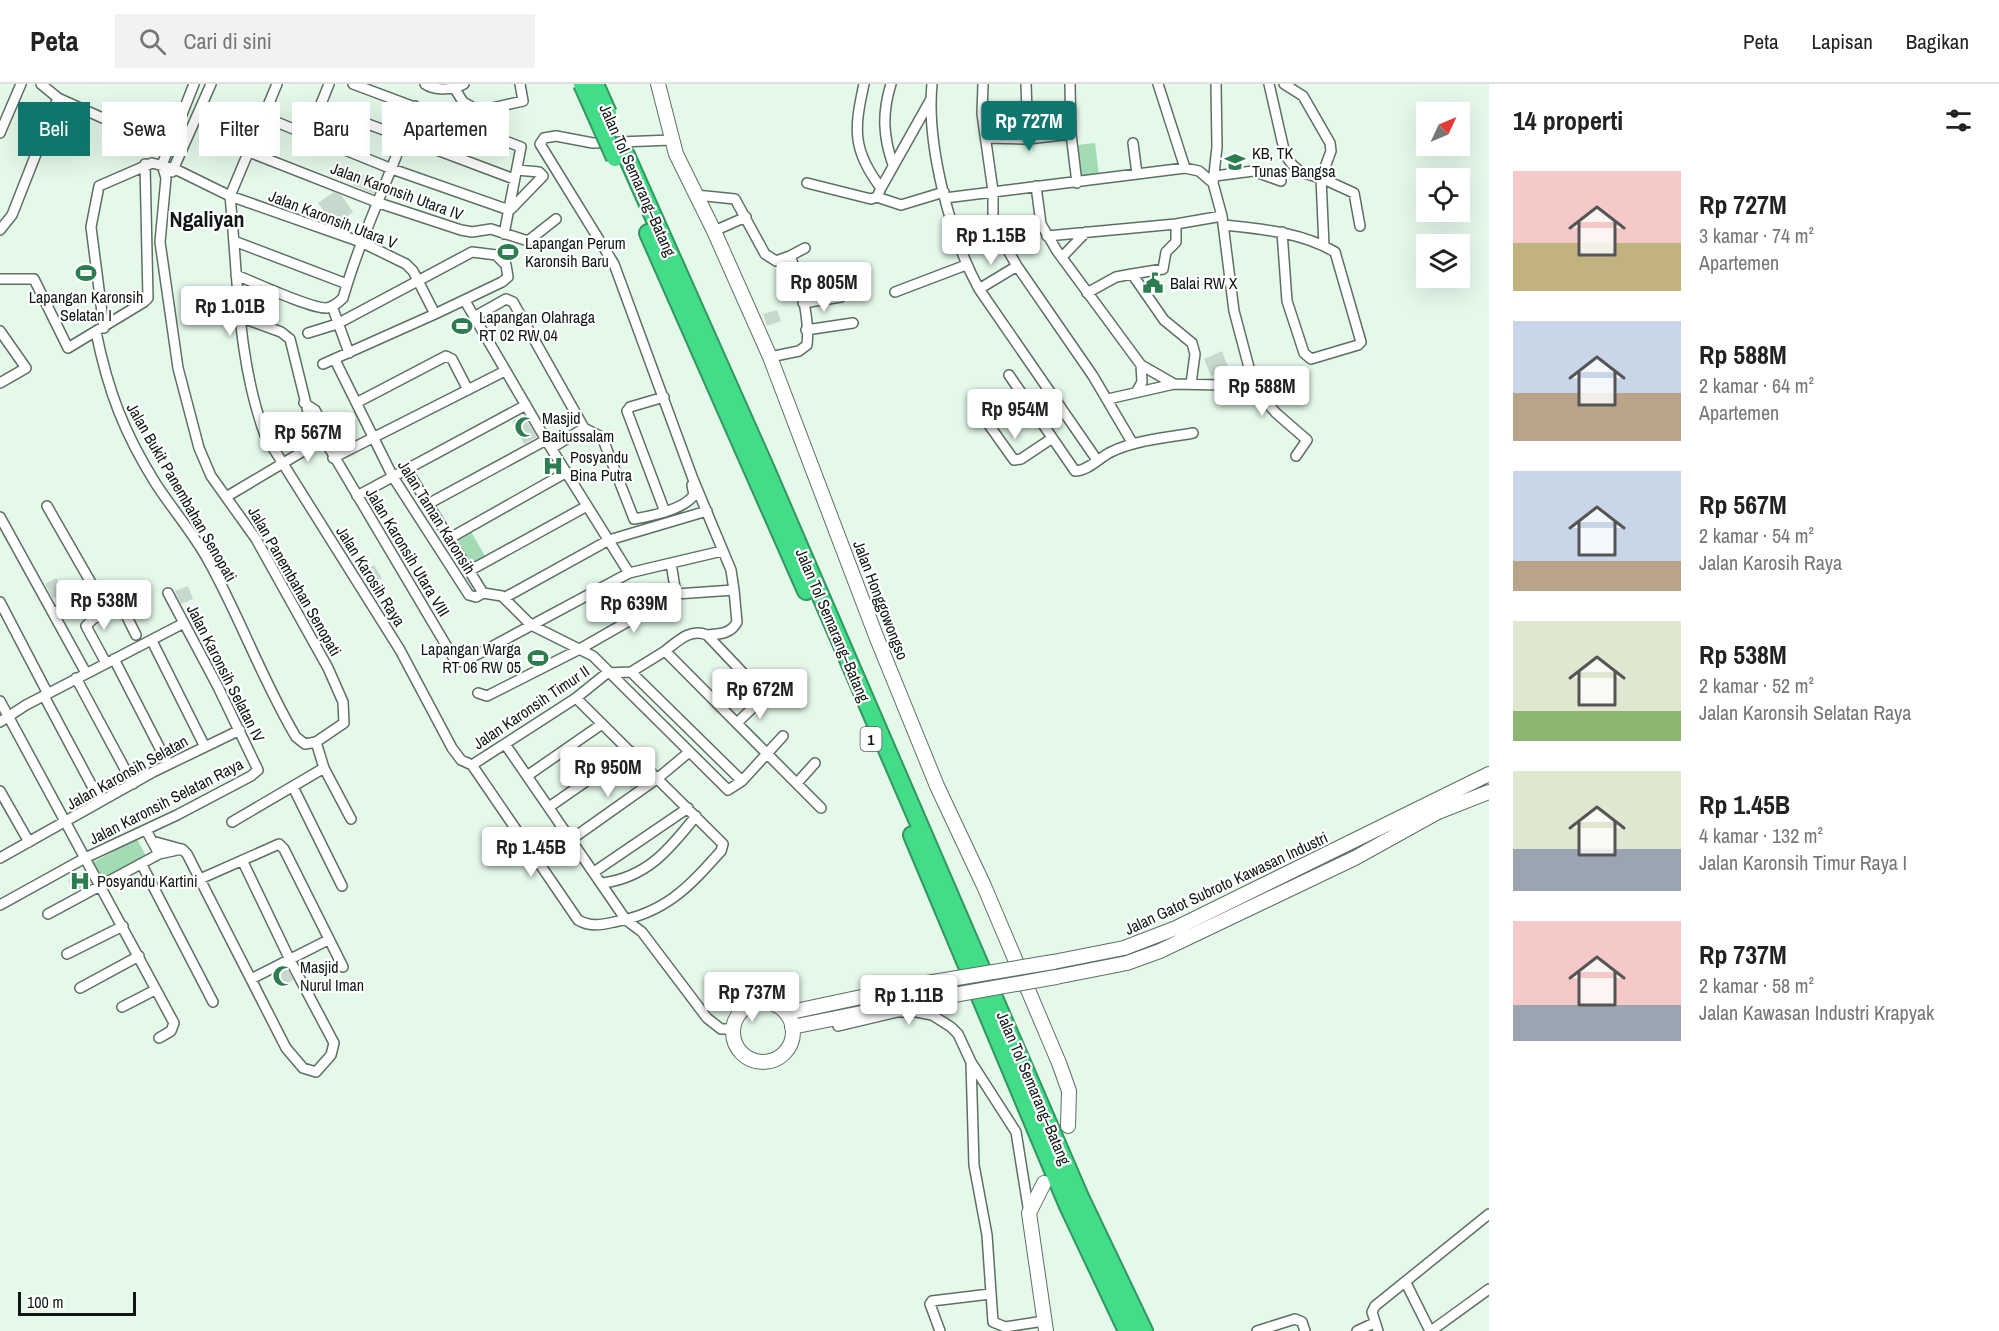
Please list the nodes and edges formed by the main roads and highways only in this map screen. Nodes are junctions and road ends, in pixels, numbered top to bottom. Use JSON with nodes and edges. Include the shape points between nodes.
{"nodes":[{"id":1,"x":582,"y":84,"type":"edge"},
{"id":2,"x":595,"y":84,"type":"edge"},
{"id":3,"x":621,"y":156,"type":"junction"},
{"id":4,"x":1128,"y":1323,"type":"edge"},
{"id":5,"x":1144,"y":1331,"type":"edge"}],
"edges":[{"from":1,"to":3,"type":"highway","name":"Jalan Tol Semarang–Batang","number":"1","bridge":true},
{"from":2,"to":3,"type":"highway","name":"Jalan Tol Semarang–Batang","number":"1","bridge":true},
{"from":3,"to":4,"type":"highway","name":"Jalan Tol Semarang–Batang","number":"1","via":[[765,466],[1080,1197]]},
{"from":4,"to":5,"type":"highway","name":"Jalan Tol Semarang–Batang","number":"1"}]}
